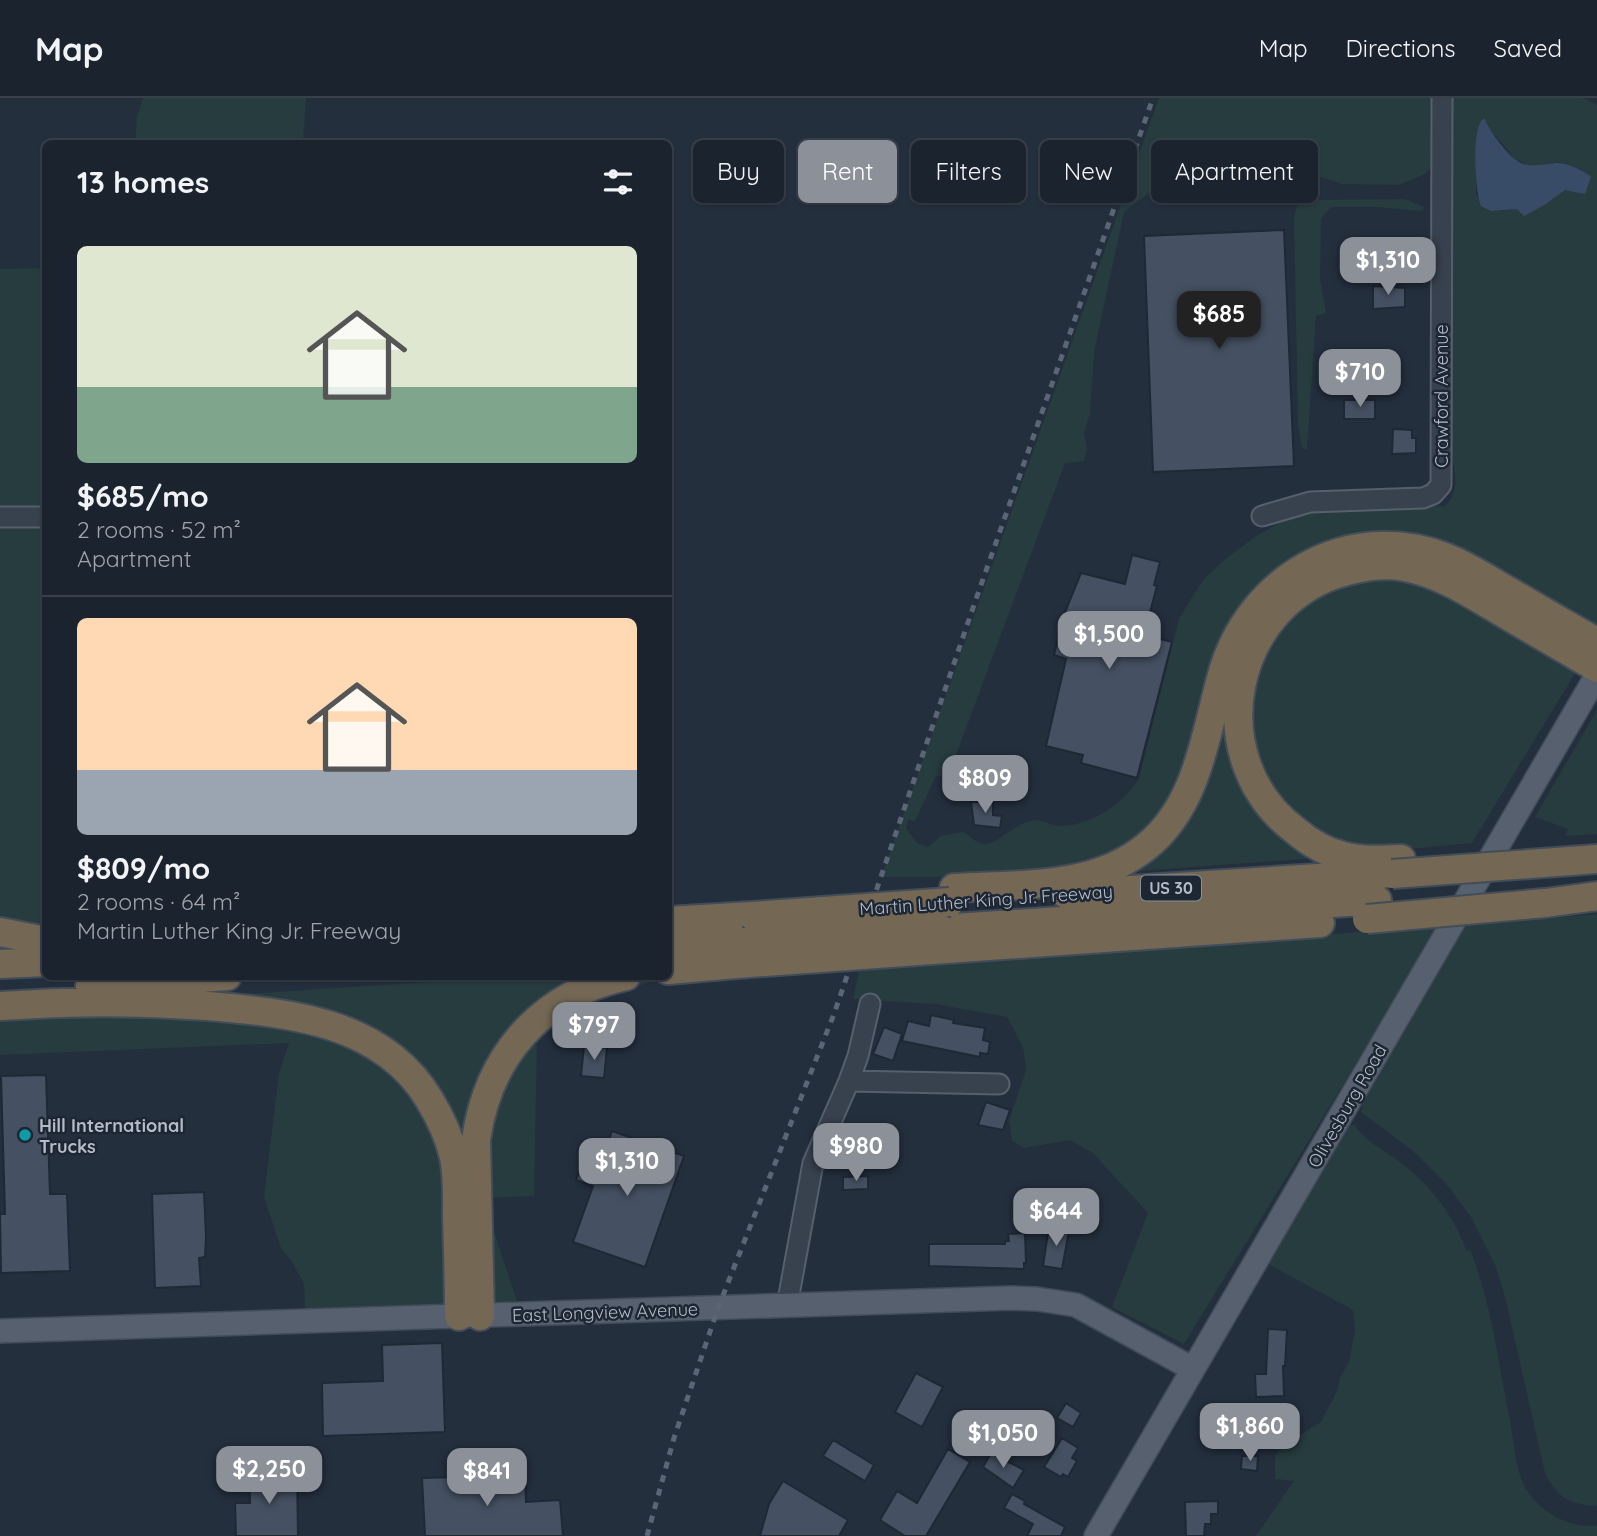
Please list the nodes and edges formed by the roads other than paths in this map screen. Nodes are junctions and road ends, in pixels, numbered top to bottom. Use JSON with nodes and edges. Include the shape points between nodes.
{"nodes":[{"id":1,"x":1442,"y":98,"type":"edge"},
{"id":2,"x":1262,"y":516,"type":"dead end"},
{"id":3,"x":0,"y":517,"type":"edge"},
{"id":4,"x":42,"y":517,"type":"edge"},
{"id":5,"x":1597,"y":642,"type":"edge"},
{"id":6,"x":1597,"y":668,"type":"edge"},
{"id":7,"x":1597,"y":675,"type":"edge"},
{"id":8,"x":1585,"y":854,"type":"edge"},
{"id":9,"x":1396,"y":867,"type":"junction"},
{"id":10,"x":1597,"y":886,"type":"edge"},
{"id":11,"x":952,"y":895,"type":"junction"},
{"id":12,"x":1549,"y":896,"type":"junction"},
{"id":13,"x":1597,"y":896,"type":"edge"},
{"id":14,"x":681,"y":920,"type":"edge"},
{"id":15,"x":0,"y":932,"type":"edge"},
{"id":16,"x":42,"y":940,"type":"edge"},
{"id":17,"x":672,"y":947,"type":"edge"},
{"id":18,"x":740,"y":953,"type":"junction"},
{"id":19,"x":42,"y":962,"type":"edge"},
{"id":20,"x":0,"y":964,"type":"edge"},
{"id":21,"x":672,"y":969,"type":"edge"},
{"id":22,"x":174,"y":980,"type":"edge"},
{"id":23,"x":612,"y":980,"type":"edge"},
{"id":24,"x":0,"y":993,"type":"edge"},
{"id":25,"x":870,"y":1004,"type":"dead end"},
{"id":26,"x":0,"y":1006,"type":"edge"},
{"id":27,"x":849,"y":1081,"type":"junction"},
{"id":28,"x":999,"y":1084,"type":"dead end"},
{"id":29,"x":787,"y":1306,"type":"junction"},
{"id":30,"x":470,"y":1316,"type":"junction"},
{"id":31,"x":0,"y":1331,"type":"edge"},
{"id":32,"x":1193,"y":1368,"type":"junction"},
{"id":33,"x":1096,"y":1536,"type":"edge"}],
"edges":[{"from":1,"to":2,"type":"street","name":"Crawford Avenue","via":[[1441,485],[1423,498],[1310,502]]},
{"from":3,"to":4,"type":"street"},
{"from":5,"to":11,"type":"highway","via":[[1443,556],[1391,546],[1330,555],[1279,584],[1242,626],[1223,672],[1196,773],[1172,820],[1157,838],[1099,873]]},
{"from":6,"to":9,"type":"highway","via":[[1447,580],[1401,566],[1368,566],[1335,574],[1281,609],[1253,649],[1241,684],[1237,724],[1251,779],[1275,813],[1319,846],[1340,856]]},
{"from":7,"to":32,"type":"main road","name":"Olivesburg Road"},
{"from":8,"to":9,"type":"highway","name":"Martin Luther King Jr. Freeway","number":"US 30","bridge":true},
{"from":9,"to":11,"type":"highway","name":"Martin Luther King Jr. Freeway","number":"US 30"},
{"from":10,"to":12,"type":"highway","name":"Martin Luther King Jr. Freeway","number":"US 30"},
{"from":11,"to":14,"type":"highway","name":"Martin Luther King Jr. Freeway","number":"US 30","bridge":true,"via":[[755,909]]},
{"from":12,"to":13,"type":"highway"},
{"from":12,"to":18,"type":"highway","name":"Martin Luther King Jr. Freeway","number":"US 30","bridge":true},
{"from":15,"to":16,"type":"highway"},
{"from":17,"to":18,"type":"highway","name":"Martin Luther King Jr. Freeway","number":"US 30"},
{"from":18,"to":21,"type":"highway"},
{"from":19,"to":20,"type":"highway"},
{"from":22,"to":24,"type":"highway"},
{"from":23,"to":30,"type":"highway","via":[[588,987],[545,1013],[515,1043],[493,1077],[476,1140]]},
{"from":25,"to":27,"type":"street"},
{"from":26,"to":30,"type":"highway","via":[[144,1003],[282,1014],[341,1028],[390,1055],[424,1091],[454,1158]]},
{"from":27,"to":28,"type":"street"},
{"from":27,"to":29,"type":"street","via":[[813,1163]]},
{"from":29,"to":30,"type":"main road","name":"East Longview Avenue"},
{"from":29,"to":32,"type":"main road","name":"East Longview Avenue","via":[[1011,1298],[1057,1301],[1093,1313]]},
{"from":30,"to":31,"type":"main road","name":"East Longview Avenue"},
{"from":32,"to":33,"type":"main road","name":"Olivesburg Road"}]}
